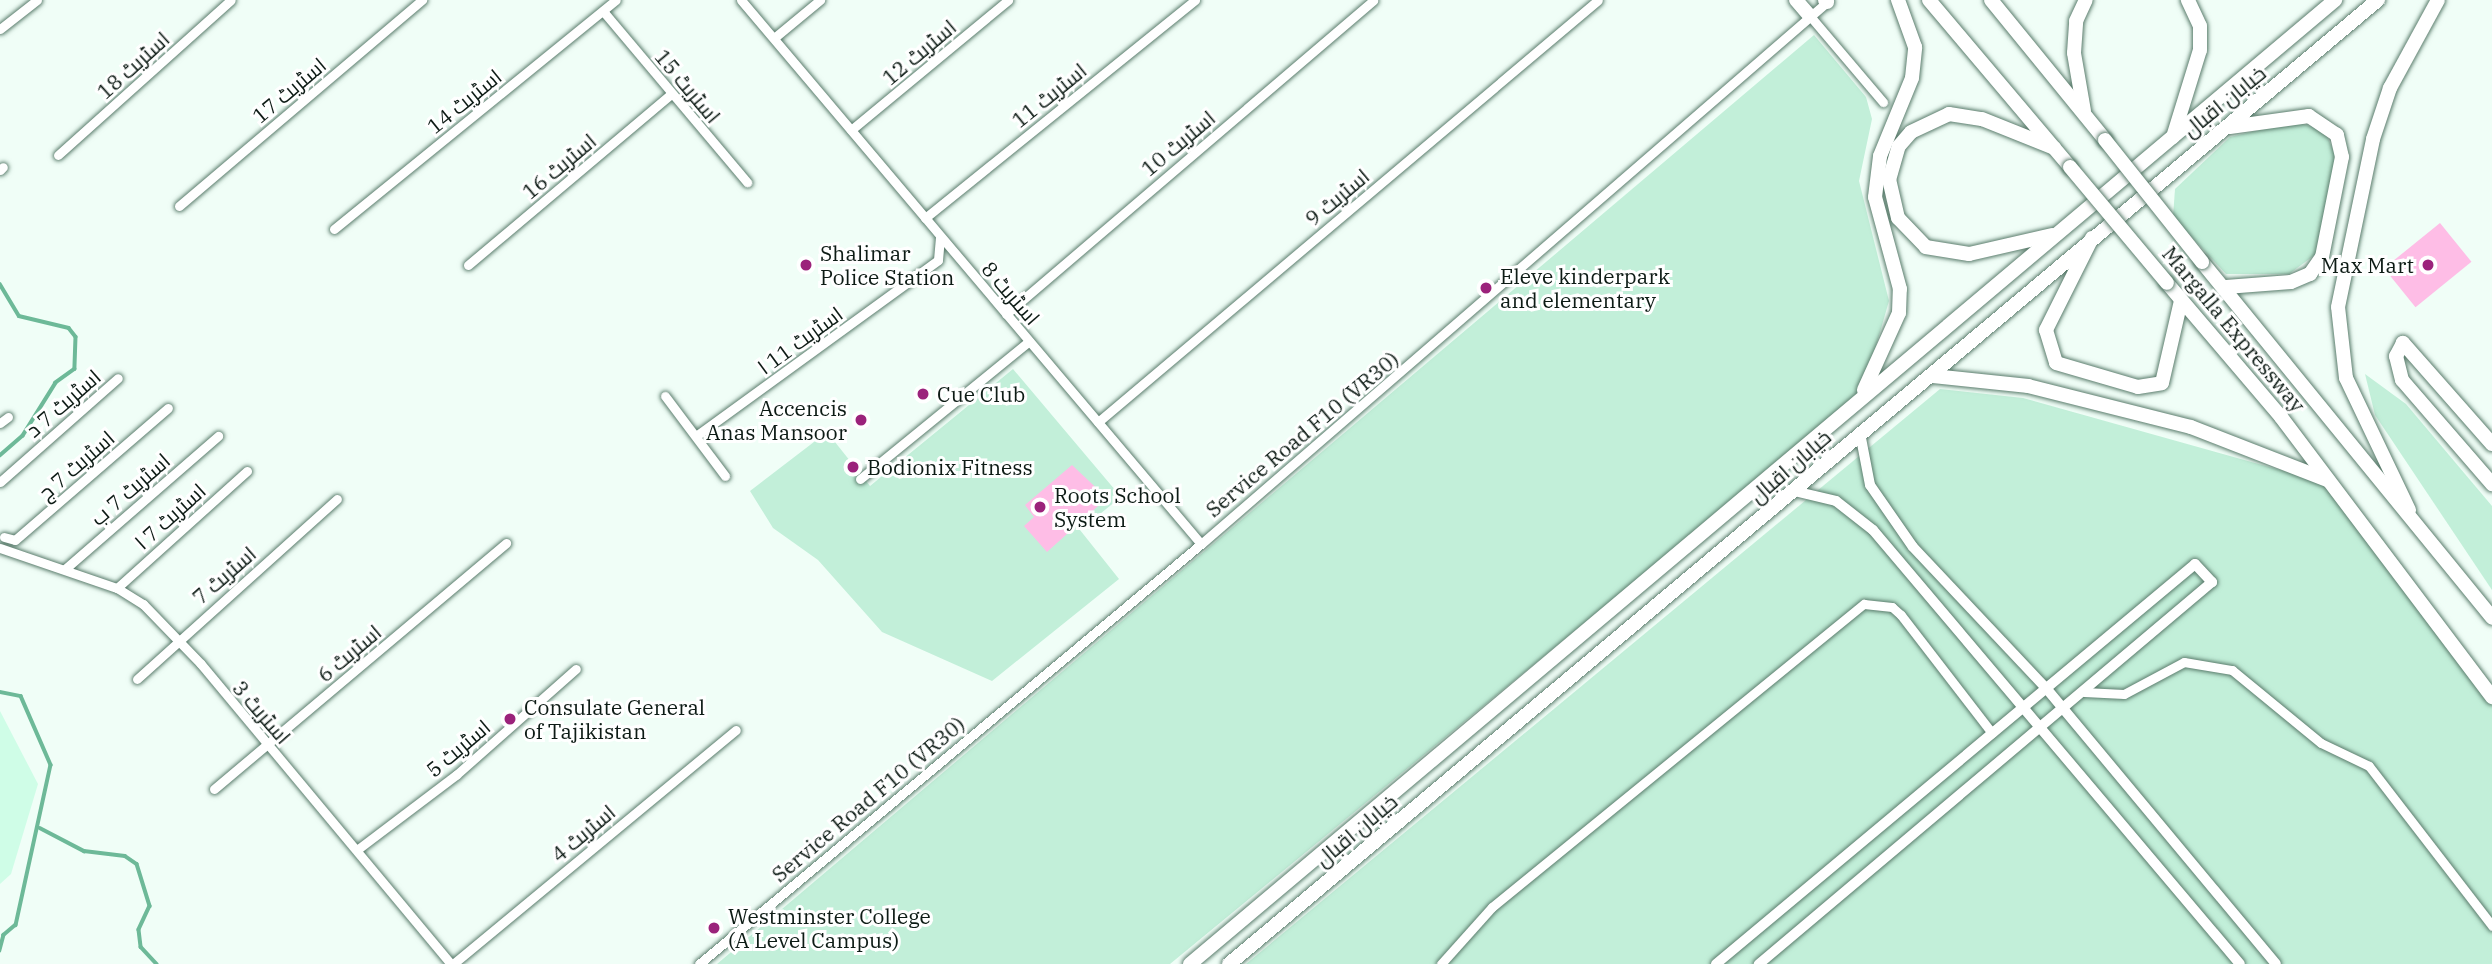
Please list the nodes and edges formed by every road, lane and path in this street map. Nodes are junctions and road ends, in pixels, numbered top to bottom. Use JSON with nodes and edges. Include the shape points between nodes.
{"nodes":[{"id":1,"x":37,"y":0,"type":"edge"},
{"id":2,"x":231,"y":0,"type":"edge"},
{"id":3,"x":422,"y":0,"type":"edge"},
{"id":4,"x":616,"y":0,"type":"edge"},
{"id":5,"x":741,"y":0,"type":"edge"},
{"id":6,"x":820,"y":0,"type":"edge"},
{"id":7,"x":1009,"y":0,"type":"edge"},
{"id":8,"x":1195,"y":0,"type":"edge"},
{"id":9,"x":1373,"y":0,"type":"edge"},
{"id":10,"x":1598,"y":0,"type":"edge"},
{"id":11,"x":1796,"y":0,"type":"edge"},
{"id":12,"x":1898,"y":0,"type":"edge"},
{"id":13,"x":1929,"y":0,"type":"edge"},
{"id":14,"x":1991,"y":0,"type":"edge"},
{"id":15,"x":2086,"y":0,"type":"edge"},
{"id":16,"x":2188,"y":0,"type":"edge"},
{"id":17,"x":2335,"y":0,"type":"edge"},
{"id":18,"x":2378,"y":0,"type":"edge"},
{"id":19,"x":2438,"y":0,"type":"edge"},
{"id":20,"x":1826,"y":1,"type":"edge"},
{"id":21,"x":603,"y":10,"type":"junction"},
{"id":22,"x":1810,"y":16,"type":"junction"},
{"id":23,"x":0,"y":29,"type":"edge"},
{"id":24,"x":774,"y":38,"type":"junction"},
{"id":25,"x":671,"y":94,"type":"junction"},
{"id":26,"x":1883,"y":102,"type":"dead end"},
{"id":27,"x":2084,"y":114,"type":"junction"},
{"id":28,"x":2226,"y":128,"type":"junction"},
{"id":29,"x":851,"y":130,"type":"junction"},
{"id":30,"x":2172,"y":138,"type":"junction"},
{"id":31,"x":2054,"y":148,"type":"junction"},
{"id":32,"x":58,"y":155,"type":"dead end"},
{"id":33,"x":747,"y":182,"type":"dead end"},
{"id":34,"x":180,"y":206,"type":"dead end"},
{"id":35,"x":925,"y":218,"type":"junction"},
{"id":36,"x":334,"y":229,"type":"dead end"},
{"id":37,"x":2055,"y":234,"type":"junction"},
{"id":38,"x":940,"y":237,"type":"junction"},
{"id":39,"x":2092,"y":237,"type":"junction"},
{"id":40,"x":468,"y":265,"type":"dead end"},
{"id":41,"x":2226,"y":287,"type":"junction"},
{"id":42,"x":2181,"y":301,"type":"junction"},
{"id":43,"x":1006,"y":314,"type":"junction"},
{"id":44,"x":1029,"y":341,"type":"junction"},
{"id":45,"x":1933,"y":376,"type":"junction"},
{"id":46,"x":118,"y":379,"type":"dead end"},
{"id":47,"x":1862,"y":394,"type":"junction"},
{"id":48,"x":665,"y":396,"type":"dead end"},
{"id":49,"x":168,"y":408,"type":"dead end"},
{"id":50,"x":1098,"y":422,"type":"junction"},
{"id":51,"x":1860,"y":433,"type":"junction"},
{"id":52,"x":218,"y":436,"type":"dead end"},
{"id":53,"x":696,"y":436,"type":"junction"},
{"id":54,"x":2492,"y":444,"type":"edge"},
{"id":55,"x":247,"y":471,"type":"dead end"},
{"id":56,"x":725,"y":476,"type":"dead end"},
{"id":57,"x":860,"y":479,"type":"dead end"},
{"id":58,"x":2328,"y":481,"type":"junction"},
{"id":59,"x":0,"y":482,"type":"edge"},
{"id":60,"x":2492,"y":484,"type":"edge"},
{"id":61,"x":1794,"y":491,"type":"junction"},
{"id":62,"x":337,"y":499,"type":"dead end"},
{"id":63,"x":2409,"y":510,"type":"junction"},
{"id":64,"x":2,"y":534,"type":"edge"},
{"id":65,"x":506,"y":543,"type":"dead end"},
{"id":66,"x":1200,"y":544,"type":"junction"},
{"id":67,"x":0,"y":548,"type":"edge"},
{"id":68,"x":65,"y":569,"type":"junction"},
{"id":69,"x":117,"y":587,"type":"junction"},
{"id":70,"x":2492,"y":618,"type":"edge"},
{"id":71,"x":179,"y":638,"type":"junction"},
{"id":72,"x":576,"y":669,"type":"dead end"},
{"id":73,"x":137,"y":679,"type":"dead end"},
{"id":74,"x":2046,"y":688,"type":"junction"},
{"id":75,"x":2084,"y":692,"type":"junction"},
{"id":76,"x":2492,"y":697,"type":"edge"},
{"id":77,"x":2021,"y":708,"type":"junction"},
{"id":78,"x":2063,"y":710,"type":"junction"},
{"id":79,"x":736,"y":730,"type":"dead end"},
{"id":80,"x":2040,"y":730,"type":"junction"},
{"id":81,"x":1992,"y":733,"type":"junction"},
{"id":82,"x":268,"y":745,"type":"junction"},
{"id":83,"x":214,"y":789,"type":"dead end"},
{"id":84,"x":358,"y":849,"type":"junction"},
{"id":85,"x":2492,"y":926,"type":"edge"},
{"id":86,"x":452,"y":964,"type":"edge"},
{"id":87,"x":699,"y":964,"type":"edge"},
{"id":88,"x":1190,"y":964,"type":"edge"},
{"id":89,"x":1229,"y":964,"type":"edge"},
{"id":90,"x":1441,"y":964,"type":"edge"},
{"id":91,"x":1716,"y":964,"type":"edge"},
{"id":92,"x":1759,"y":964,"type":"edge"},
{"id":93,"x":2240,"y":964,"type":"edge"},
{"id":94,"x":2276,"y":964,"type":"edge"}],
"edges":[{"from":1,"to":23,"type":"street"},
{"from":2,"to":32,"type":"street","name":"اسٹریٹ 18"},
{"from":3,"to":34,"type":"street","name":"اسٹریٹ 17"},
{"from":4,"to":21,"type":"street","name":"اسٹریٹ 14"},
{"from":5,"to":24,"type":"street","name":"اسٹریٹ 8"},
{"from":6,"to":24,"type":"street"},
{"from":7,"to":29,"type":"street","name":"اسٹریٹ 12"},
{"from":8,"to":35,"type":"street","name":"اسٹریٹ 11"},
{"from":9,"to":43,"type":"street","name":"اسٹریٹ 10"},
{"from":10,"to":50,"type":"street","name":"اسٹریٹ 9"},
{"from":11,"to":22,"type":"main road"},
{"from":12,"to":47,"type":"main road","via":[[1915,47],[1912,78],[1880,156],[1875,197],[1900,289],[1899,313]]},
{"from":13,"to":31,"type":"main road","name":"Margalla Expressway"},
{"from":14,"to":27,"type":"main road"},
{"from":15,"to":27,"type":"main road","via":[[2076,21],[2074,53]]},
{"from":16,"to":30,"type":"main road","via":[[2200,26],[2200,50]]},
{"from":17,"to":30,"type":"main road","name":"خیابان اقبال"},
{"from":18,"to":28,"type":"main road","name":"خیابان اقبال"},
{"from":19,"to":63,"type":"main road","via":[[2390,88],[2373,139],[2338,307],[2346,378]]},
{"from":20,"to":22,"type":"street","name":"Service Road F10 (VR30)"},
{"from":21,"to":25,"type":"street","name":"اسٹریٹ 15"},
{"from":21,"to":36,"type":"street","name":"اسٹریٹ 14"},
{"from":22,"to":26,"type":"street"},
{"from":22,"to":66,"type":"street","name":"Service Road F10 (VR30)"},
{"from":24,"to":29,"type":"street","name":"اسٹریٹ 8"},
{"from":25,"to":33,"type":"street","name":"اسٹریٹ 15"},
{"from":25,"to":40,"type":"street","name":"اسٹریٹ 16"},
{"from":27,"to":41,"type":"main road","name":"Margalla Expressway","bridge":true},
{"from":28,"to":39,"type":"main road","name":"خیابان اقبال"},
{"from":28,"to":41,"type":"main road","via":[[2309,116],[2337,135],[2342,157],[2322,257],[2310,274],[2282,283]]},
{"from":29,"to":35,"type":"street","name":"اسٹریٹ 8"},
{"from":30,"to":37,"type":"main road","name":"خیابان اقبال"},
{"from":31,"to":37,"type":"main road","via":[[1982,118],[1939,116],[1899,146],[1889,180],[1898,218],[1926,247],[1969,254]]},
{"from":31,"to":42,"type":"main road","name":"Margalla Expressway","bridge":true},
{"from":35,"to":38,"type":"street","name":"اسٹریٹ 8"},
{"from":37,"to":47,"type":"main road","name":"خیابان اقبال"},
{"from":38,"to":43,"type":"street","name":"اسٹریٹ 8"},
{"from":38,"to":53,"type":"street","name":"اسٹریٹ 11 ا","via":[[938,260]]},
{"from":39,"to":42,"type":"main road","via":[[2046,330],[2056,363],[2138,387],[2162,383]]},
{"from":39,"to":45,"type":"main road","name":"خیابان اقبال"},
{"from":41,"to":63,"type":"main road","name":"Margalla Expressway"},
{"from":42,"to":58,"type":"main road","name":"Margalla Expressway"},
{"from":43,"to":44,"type":"street","name":"اسٹریٹ 8"},
{"from":44,"to":50,"type":"street","name":"اسٹریٹ 8"},
{"from":44,"to":57,"type":"street"},
{"from":45,"to":51,"type":"main road","name":"خیابان اقبال"},
{"from":45,"to":58,"type":"main road","via":[[2028,386],[2191,427]]},
{"from":46,"to":59,"type":"street","name":"اسٹریٹ 7 د"},
{"from":47,"to":88,"type":"main road","name":"خیابان اقبال"},
{"from":48,"to":53,"type":"street"},
{"from":49,"to":64,"type":"street","name":"اسٹریٹ 7 ج","via":[[15,541]]},
{"from":50,"to":66,"type":"street","name":"اسٹریٹ 8"},
{"from":51,"to":61,"type":"main road","name":"خیابان اقبال"},
{"from":51,"to":74,"type":"street","via":[[1877,500]]},
{"from":52,"to":68,"type":"street","name":"اسٹریٹ 7 ب"},
{"from":53,"to":56,"type":"street"},
{"from":54,"to":60,"type":"main road","via":[[2403,343],[2396,356],[2402,380]]},
{"from":55,"to":69,"type":"street","name":"اسٹریٹ 7 ا"},
{"from":58,"to":76,"type":"main road","name":"Margalla Expressway"},
{"from":61,"to":77,"type":"street","via":[[1836,500],[1858,515]]},
{"from":61,"to":89,"type":"main road","name":"خیابان اقبال"},
{"from":62,"to":71,"type":"street","name":"اسٹریٹ 7"},
{"from":63,"to":70,"type":"main road","name":"Margalla Expressway"},
{"from":64,"to":67,"type":"street"},
{"from":65,"to":82,"type":"street","name":"اسٹریٹ 6"},
{"from":66,"to":87,"type":"street","name":"Service Road F10 (VR30)"},
{"from":67,"to":68,"type":"street","name":"اسٹریٹ 3"},
{"from":68,"to":69,"type":"street","name":"اسٹریٹ 3"},
{"from":69,"to":71,"type":"street","name":"اسٹریٹ 3"},
{"from":71,"to":73,"type":"street","name":"اسٹریٹ 7"},
{"from":71,"to":82,"type":"street","name":"اسٹریٹ 3"},
{"from":72,"to":84,"type":"street","name":"اسٹریٹ 5","via":[[456,775]]},
{"from":74,"to":75,"type":"street","via":[[2195,564],[2211,582]]},
{"from":74,"to":77,"type":"street"},
{"from":74,"to":78,"type":"street"},
{"from":75,"to":78,"type":"street"},
{"from":75,"to":85,"type":"street","via":[[2124,694],[2184,662],[2232,670],[2321,743],[2369,766]]},
{"from":77,"to":80,"type":"street"},
{"from":77,"to":81,"type":"street"},
{"from":78,"to":80,"type":"street"},
{"from":78,"to":94,"type":"street"},
{"from":79,"to":86,"type":"street","name":"اسٹریٹ 4"},
{"from":80,"to":92,"type":"street"},
{"from":80,"to":93,"type":"street"},
{"from":81,"to":90,"type":"street","via":[[1901,615],[1892,607],[1864,604],[1492,907]]},
{"from":81,"to":91,"type":"street"},
{"from":82,"to":83,"type":"street","name":"اسٹریٹ 6"},
{"from":82,"to":84,"type":"street","name":"اسٹریٹ 3"},
{"from":84,"to":86,"type":"street","name":"اسٹریٹ 3"}]}
